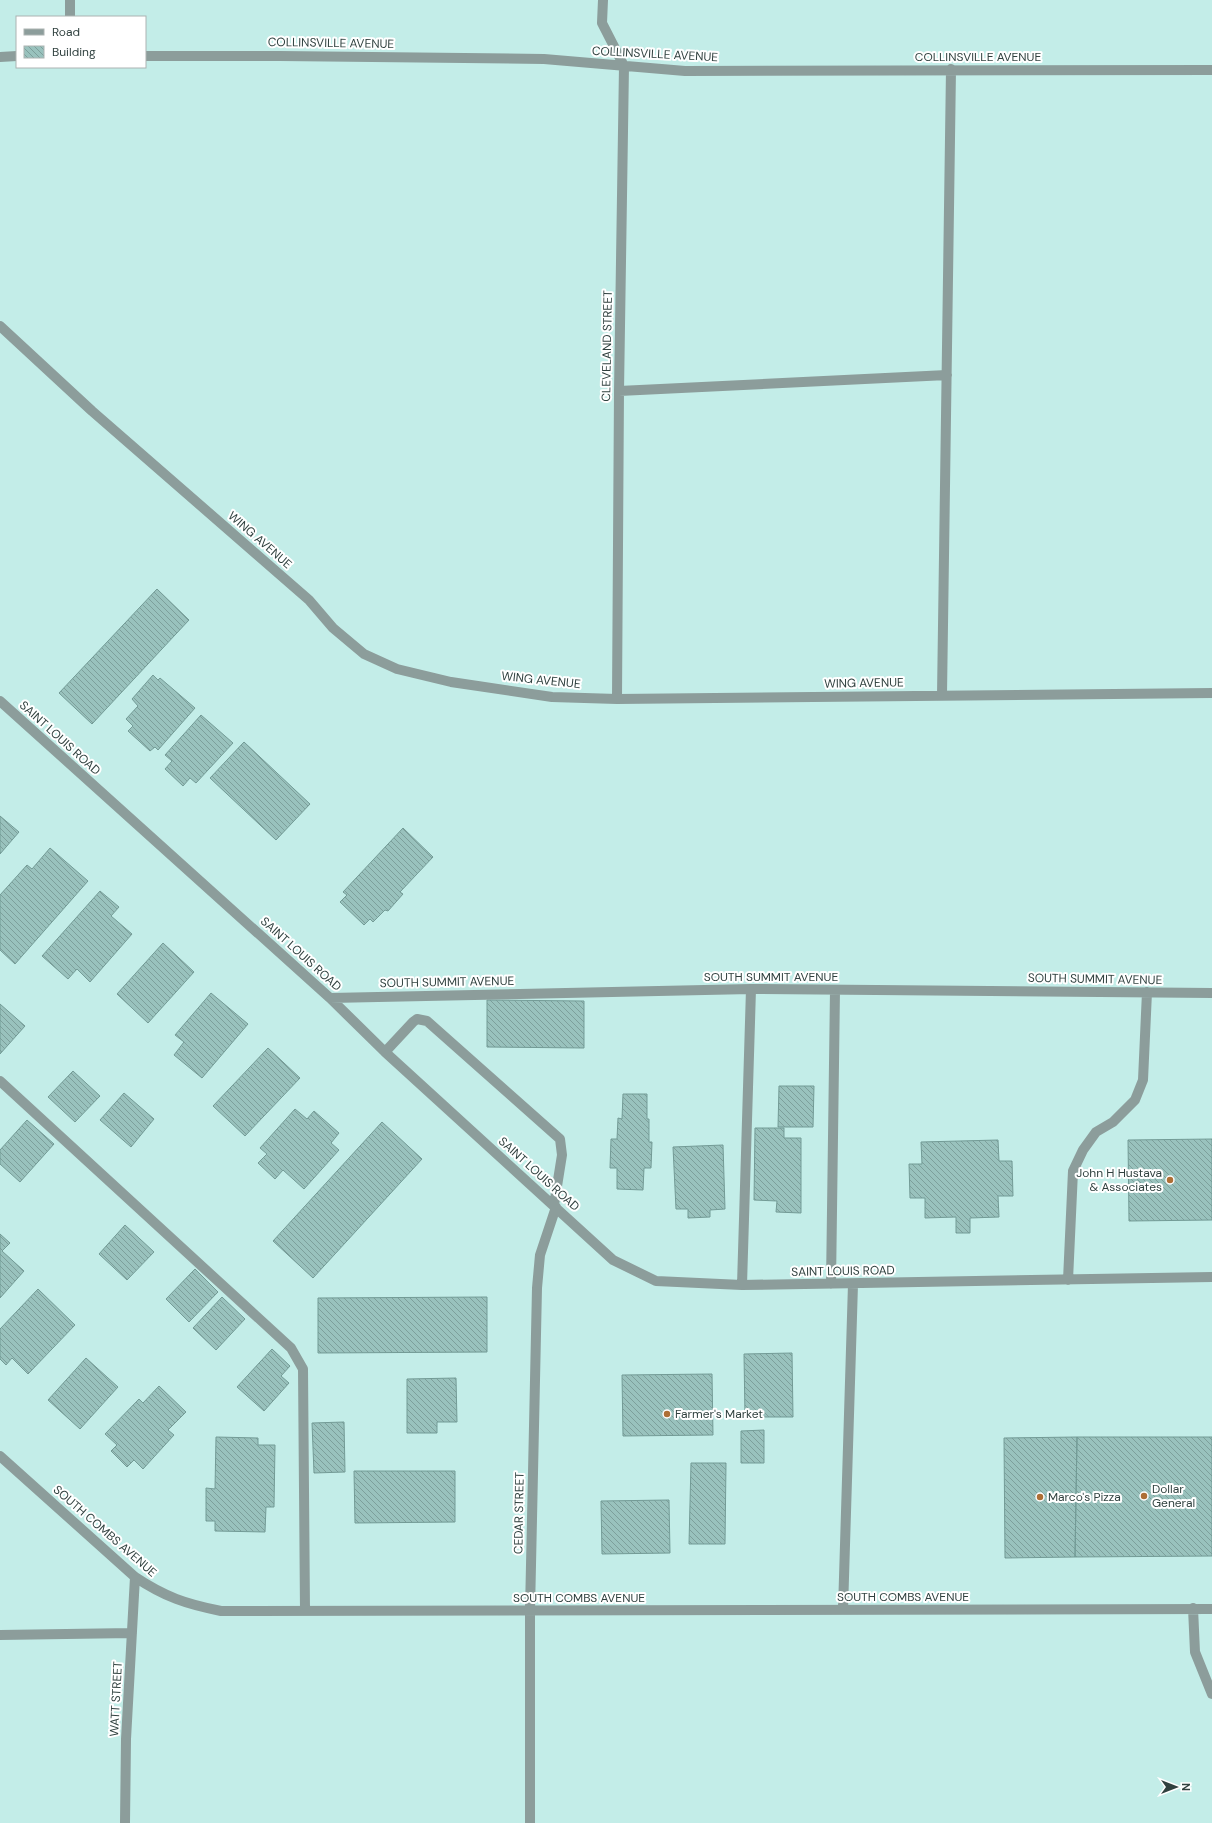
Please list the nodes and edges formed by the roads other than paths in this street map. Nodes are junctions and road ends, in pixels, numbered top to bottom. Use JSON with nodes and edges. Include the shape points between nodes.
{"nodes":[{"id":1,"x":70,"y":0,"type":"edge"},
{"id":2,"x":603,"y":0,"type":"edge"},
{"id":3,"x":70,"y":16,"type":"edge"},
{"id":4,"x":16,"y":56,"type":"edge"},
{"id":5,"x":146,"y":56,"type":"edge"},
{"id":6,"x":0,"y":57,"type":"edge"},
{"id":7,"x":624,"y":66,"type":"junction"},
{"id":8,"x":951,"y":70,"type":"junction"},
{"id":9,"x":1212,"y":70,"type":"edge"},
{"id":10,"x":0,"y":326,"type":"edge"},
{"id":11,"x":947,"y":375,"type":"junction"},
{"id":12,"x":619,"y":391,"type":"junction"},
{"id":13,"x":1212,"y":693,"type":"edge"},
{"id":14,"x":942,"y":696,"type":"junction"},
{"id":15,"x":617,"y":699,"type":"junction"},
{"id":16,"x":0,"y":701,"type":"edge"},
{"id":17,"x":751,"y":989,"type":"junction"},
{"id":18,"x":835,"y":990,"type":"junction"},
{"id":19,"x":1147,"y":992,"type":"junction"},
{"id":20,"x":1212,"y":993,"type":"edge"},
{"id":21,"x":330,"y":998,"type":"junction"},
{"id":22,"x":385,"y":1052,"type":"junction"},
{"id":23,"x":0,"y":1081,"type":"edge"},
{"id":24,"x":555,"y":1206,"type":"junction"},
{"id":25,"x":1212,"y":1277,"type":"edge"},
{"id":26,"x":1068,"y":1280,"type":"junction"},
{"id":27,"x":831,"y":1284,"type":"junction"},
{"id":28,"x":852,"y":1284,"type":"junction"},
{"id":29,"x":742,"y":1285,"type":"junction"},
{"id":30,"x":0,"y":1456,"type":"edge"},
{"id":31,"x":135,"y":1577,"type":"junction"},
{"id":32,"x":1194,"y":1608,"type":"junction"},
{"id":33,"x":1212,"y":1609,"type":"edge"},
{"id":34,"x":843,"y":1610,"type":"junction"},
{"id":35,"x":305,"y":1611,"type":"junction"},
{"id":36,"x":530,"y":1611,"type":"junction"},
{"id":37,"x":132,"y":1633,"type":"junction"},
{"id":38,"x":0,"y":1635,"type":"edge"},
{"id":39,"x":1212,"y":1694,"type":"edge"},
{"id":40,"x":125,"y":1823,"type":"edge"},
{"id":41,"x":530,"y":1823,"type":"edge"}],
"edges":[{"from":1,"to":3,"type":"street"},
{"from":2,"to":7,"type":"street","name":"CLEVELAND STREET","via":[[602,22]]},
{"from":4,"to":6,"type":"street"},
{"from":5,"to":7,"type":"street","name":"COLLINSVILLE AVENUE","via":[[544,59]]},
{"from":7,"to":8,"type":"street","name":"COLLINSVILLE AVENUE","via":[[685,71]]},
{"from":7,"to":12,"type":"street","name":"CLEVELAND STREET"},
{"from":8,"to":9,"type":"street","name":"COLLINSVILLE AVENUE"},
{"from":8,"to":11,"type":"street"},
{"from":10,"to":15,"type":"street","name":"WING AVENUE","via":[[92,411],[309,600],[332,628],[364,654],[397,670],[451,682],[552,697]]},
{"from":11,"to":12,"type":"street"},
{"from":11,"to":14,"type":"street"},
{"from":12,"to":15,"type":"street","name":"CLEVELAND STREET"},
{"from":13,"to":14,"type":"street","name":"WING AVENUE"},
{"from":14,"to":15,"type":"street","name":"WING AVENUE"},
{"from":16,"to":21,"type":"street","name":"SAINT LOUIS ROAD"},
{"from":17,"to":18,"type":"street","name":"SOUTH SUMMIT AVENUE"},
{"from":17,"to":21,"type":"street","name":"SOUTH SUMMIT AVENUE"},
{"from":17,"to":29,"type":"street"},
{"from":18,"to":19,"type":"street","name":"SOUTH SUMMIT AVENUE"},
{"from":18,"to":27,"type":"street"},
{"from":19,"to":20,"type":"street","name":"SOUTH SUMMIT AVENUE"},
{"from":19,"to":26,"type":"street","via":[[1143,1080],[1135,1100],[1113,1122],[1096,1132],[1083,1150],[1073,1171]]},
{"from":21,"to":22,"type":"street","name":"SAINT LOUIS ROAD"},
{"from":22,"to":24,"type":"street","name":"SAINT LOUIS ROAD"},
{"from":22,"to":24,"type":"street","name":"CEDAR STREET","via":[[417,1019],[427,1021],[560,1139],[562,1155]]},
{"from":23,"to":35,"type":"street","via":[[291,1348],[303,1369]]},
{"from":24,"to":29,"type":"street","name":"SAINT LOUIS ROAD","via":[[613,1260],[656,1281]]},
{"from":24,"to":36,"type":"street","name":"CEDAR STREET","via":[[540,1255],[537,1288]]},
{"from":25,"to":26,"type":"street","name":"SAINT LOUIS ROAD"},
{"from":26,"to":28,"type":"street","name":"SAINT LOUIS ROAD"},
{"from":27,"to":28,"type":"street","name":"SAINT LOUIS ROAD"},
{"from":27,"to":29,"type":"street","name":"SAINT LOUIS ROAD"},
{"from":28,"to":34,"type":"street"},
{"from":30,"to":31,"type":"street","name":"SOUTH COMBS AVENUE"},
{"from":31,"to":35,"type":"street","name":"SOUTH COMBS AVENUE","via":[[155,1590],[189,1605],[221,1611]]},
{"from":31,"to":37,"type":"street","name":"WATT STREET"},
{"from":32,"to":33,"type":"street","name":"SOUTH COMBS AVENUE"},
{"from":32,"to":34,"type":"street","name":"SOUTH COMBS AVENUE"},
{"from":32,"to":39,"type":"street","via":[[1195,1652]]},
{"from":34,"to":36,"type":"street","name":"SOUTH COMBS AVENUE"},
{"from":35,"to":36,"type":"street","name":"SOUTH COMBS AVENUE"},
{"from":36,"to":41,"type":"street","name":"CEDAR STREET"},
{"from":37,"to":38,"type":"street"},
{"from":37,"to":40,"type":"street","name":"WATT STREET","via":[[126,1739]]}]}
